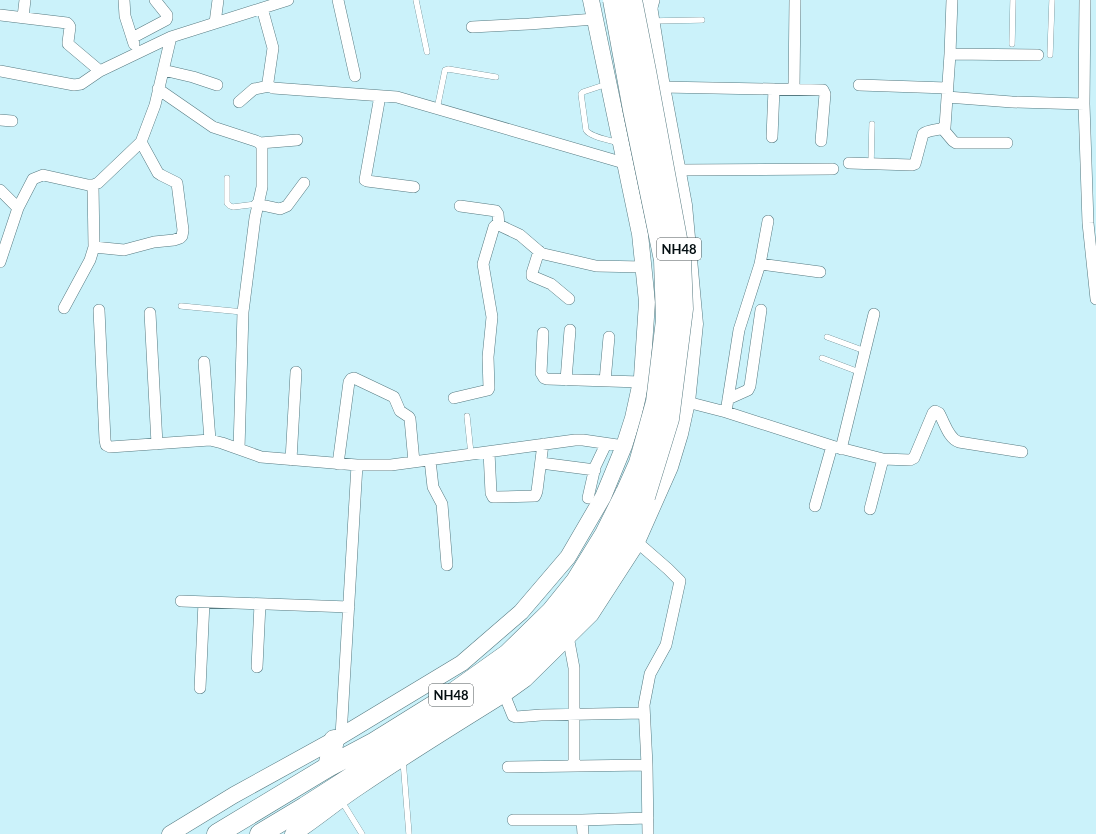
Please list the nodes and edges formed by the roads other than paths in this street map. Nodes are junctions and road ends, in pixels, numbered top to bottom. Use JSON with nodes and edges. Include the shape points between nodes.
{"nodes":[{"id":1,"x":25,"y":0,"type":"edge"},
{"id":2,"x":124,"y":0,"type":"edge"},
{"id":3,"x":155,"y":0,"type":"edge"},
{"id":4,"x":218,"y":0,"type":"edge"},
{"id":5,"x":288,"y":0,"type":"edge"},
{"id":6,"x":338,"y":0,"type":"edge"},
{"id":7,"x":416,"y":0,"type":"edge"},
{"id":8,"x":591,"y":0,"type":"edge"},
{"id":9,"x":613,"y":0,"type":"edge"},
{"id":10,"x":795,"y":0,"type":"edge"},
{"id":11,"x":952,"y":0,"type":"edge"},
{"id":12,"x":1013,"y":0,"type":"edge"},
{"id":13,"x":1052,"y":0,"type":"edge"},
{"id":14,"x":1085,"y":0,"type":"edge"},
{"id":15,"x":646,"y":6,"type":"edge"},
{"id":16,"x":262,"y":8,"type":"junction"},
{"id":17,"x":0,"y":15,"type":"edge"},
{"id":18,"x":23,"y":17,"type":"junction"},
{"id":19,"x":595,"y":19,"type":"junction"},
{"id":20,"x":702,"y":20,"type":"dead end"},
{"id":21,"x":215,"y":23,"type":"junction"},
{"id":22,"x":472,"y":27,"type":"dead end"},
{"id":23,"x":171,"y":37,"type":"junction"},
{"id":24,"x":132,"y":38,"type":"junction"},
{"id":25,"x":1012,"y":44,"type":"dead end"},
{"id":26,"x":427,"y":52,"type":"dead end"},
{"id":27,"x":137,"y":53,"type":"junction"},
{"id":28,"x":950,"y":54,"type":"junction"},
{"id":29,"x":1038,"y":55,"type":"dead end"},
{"id":30,"x":1050,"y":55,"type":"dead end"},
{"id":31,"x":163,"y":70,"type":"junction"},
{"id":32,"x":0,"y":71,"type":"edge"},
{"id":33,"x":100,"y":71,"type":"junction"},
{"id":34,"x":355,"y":76,"type":"dead end"},
{"id":35,"x":496,"y":77,"type":"dead end"},
{"id":36,"x":608,"y":83,"type":"junction"},
{"id":37,"x":217,"y":85,"type":"dead end"},
{"id":38,"x":858,"y":85,"type":"dead end"},
{"id":39,"x":269,"y":86,"type":"junction"},
{"id":40,"x":662,"y":87,"type":"junction"},
{"id":41,"x":774,"y":89,"type":"junction"},
{"id":42,"x":794,"y":89,"type":"junction"},
{"id":43,"x":158,"y":90,"type":"junction"},
{"id":44,"x":947,"y":93,"type":"junction"},
{"id":45,"x":380,"y":96,"type":"junction"},
{"id":46,"x":239,"y":102,"type":"dead end"},
{"id":47,"x":1084,"y":104,"type":"junction"},
{"id":48,"x":437,"y":109,"type":"junction"},
{"id":49,"x":0,"y":120,"type":"edge"},
{"id":50,"x":12,"y":121,"type":"dead end"},
{"id":51,"x":872,"y":124,"type":"dead end"},
{"id":52,"x":942,"y":128,"type":"junction"},
{"id":53,"x":772,"y":137,"type":"dead end"},
{"id":54,"x":297,"y":140,"type":"dead end"},
{"id":55,"x":821,"y":141,"type":"dead end"},
{"id":56,"x":141,"y":142,"type":"junction"},
{"id":57,"x":260,"y":143,"type":"junction"},
{"id":58,"x":1007,"y":143,"type":"dead end"},
{"id":59,"x":620,"y":144,"type":"junction"},
{"id":60,"x":624,"y":163,"type":"junction"},
{"id":61,"x":849,"y":163,"type":"dead end"},
{"id":62,"x":871,"y":164,"type":"junction"},
{"id":63,"x":678,"y":170,"type":"junction"},
{"id":64,"x":833,"y":170,"type":"dead end"},
{"id":65,"x":227,"y":178,"type":"dead end"},
{"id":66,"x":304,"y":184,"type":"dead end"},
{"id":67,"x":93,"y":185,"type":"junction"},
{"id":68,"x":414,"y":187,"type":"dead end"},
{"id":69,"x":0,"y":190,"type":"edge"},
{"id":70,"x":258,"y":204,"type":"junction"},
{"id":71,"x":460,"y":206,"type":"dead end"},
{"id":72,"x":18,"y":208,"type":"junction"},
{"id":73,"x":768,"y":221,"type":"dead end"},
{"id":74,"x":499,"y":226,"type":"junction"},
{"id":75,"x":94,"y":247,"type":"junction"},
{"id":76,"x":538,"y":251,"type":"junction"},
{"id":77,"x":0,"y":262,"type":"edge"},
{"id":78,"x":760,"y":264,"type":"junction"},
{"id":79,"x":643,"y":267,"type":"junction"},
{"id":80,"x":820,"y":272,"type":"dead end"},
{"id":81,"x":569,"y":299,"type":"dead end"},
{"id":82,"x":1096,"y":299,"type":"edge"},
{"id":83,"x":181,"y":306,"type":"dead end"},
{"id":84,"x":64,"y":308,"type":"dead end"},
{"id":85,"x":99,"y":310,"type":"dead end"},
{"id":86,"x":761,"y":310,"type":"dead end"},
{"id":87,"x":243,"y":312,"type":"junction"},
{"id":88,"x":150,"y":314,"type":"dead end"},
{"id":89,"x":874,"y":314,"type":"dead end"},
{"id":90,"x":570,"y":330,"type":"dead end"},
{"id":91,"x":543,"y":333,"type":"dead end"},
{"id":92,"x":827,"y":337,"type":"dead end"},
{"id":93,"x":610,"y":338,"type":"dead end"},
{"id":94,"x":865,"y":351,"type":"junction"},
{"id":95,"x":822,"y":358,"type":"dead end"},
{"id":96,"x":204,"y":362,"type":"dead end"},
{"id":97,"x":296,"y":372,"type":"dead end"},
{"id":98,"x":859,"y":372,"type":"junction"},
{"id":99,"x":566,"y":380,"type":"junction"},
{"id":100,"x":605,"y":381,"type":"junction"},
{"id":101,"x":639,"y":386,"type":"junction"},
{"id":102,"x":454,"y":398,"type":"dead end"},
{"id":103,"x":728,"y":399,"type":"junction"},
{"id":104,"x":686,"y":405,"type":"junction"},
{"id":105,"x":726,"y":412,"type":"junction"},
{"id":106,"x":467,"y":416,"type":"dead end"},
{"id":107,"x":210,"y":440,"type":"junction"},
{"id":108,"x":157,"y":444,"type":"junction"},
{"id":109,"x":543,"y":444,"type":"junction"},
{"id":110,"x":606,"y":444,"type":"junction"},
{"id":111,"x":624,"y":446,"type":"junction"},
{"id":112,"x":836,"y":447,"type":"junction"},
{"id":113,"x":239,"y":449,"type":"junction"},
{"id":114,"x":489,"y":452,"type":"junction"},
{"id":115,"x":1022,"y":452,"type":"dead end"},
{"id":116,"x":471,"y":454,"type":"junction"},
{"id":117,"x":883,"y":459,"type":"junction"},
{"id":118,"x":291,"y":460,"type":"junction"},
{"id":119,"x":430,"y":460,"type":"junction"},
{"id":120,"x":414,"y":462,"type":"junction"},
{"id":121,"x":540,"y":463,"type":"junction"},
{"id":122,"x":338,"y":464,"type":"junction"},
{"id":123,"x":357,"y":465,"type":"junction"},
{"id":124,"x":595,"y":470,"type":"junction"},
{"id":125,"x":636,"y":495,"type":"junction"},
{"id":126,"x":588,"y":498,"type":"dead end"},
{"id":127,"x":815,"y":506,"type":"dead end"},
{"id":128,"x":870,"y":509,"type":"dead end"},
{"id":129,"x":637,"y":542,"type":"junction"},
{"id":130,"x":446,"y":565,"type":"dead end"},
{"id":131,"x":181,"y":601,"type":"dead end"},
{"id":132,"x":204,"y":602,"type":"junction"},
{"id":133,"x":260,"y":604,"type":"junction"},
{"id":134,"x":349,"y":607,"type":"junction"},
{"id":135,"x":568,"y":636,"type":"junction"},
{"id":136,"x":257,"y":667,"type":"dead end"},
{"id":137,"x":200,"y":688,"type":"dead end"},
{"id":138,"x":504,"y":694,"type":"junction"},
{"id":139,"x":644,"y":713,"type":"junction"},
{"id":140,"x":575,"y":715,"type":"junction"},
{"id":141,"x":338,"y":738,"type":"junction"},
{"id":142,"x":403,"y":758,"type":"junction"},
{"id":143,"x":648,"y":765,"type":"junction"},
{"id":144,"x":328,"y":766,"type":"junction"},
{"id":145,"x":574,"y":766,"type":"junction"},
{"id":146,"x":508,"y":767,"type":"dead end"},
{"id":147,"x":362,"y":778,"type":"junction"},
{"id":148,"x":340,"y":799,"type":"junction"},
{"id":149,"x":648,"y":818,"type":"junction"},
{"id":150,"x":513,"y":820,"type":"dead end"},
{"id":151,"x":582,"y":820,"type":"junction"},
{"id":152,"x":170,"y":834,"type":"edge"},
{"id":153,"x":217,"y":834,"type":"edge"},
{"id":154,"x":260,"y":834,"type":"edge"},
{"id":155,"x":293,"y":834,"type":"edge"},
{"id":156,"x":362,"y":834,"type":"edge"},
{"id":157,"x":409,"y":834,"type":"edge"},
{"id":158,"x":583,"y":834,"type":"edge"},
{"id":159,"x":648,"y":834,"type":"edge"}],
"edges":[{"from":1,"to":18,"type":"street"},
{"from":2,"to":24,"type":"street","via":[[125,16]]},
{"from":3,"to":24,"type":"street","via":[[168,18]]},
{"from":4,"to":21,"type":"street"},
{"from":5,"to":16,"type":"street"},
{"from":6,"to":34,"type":"street"},
{"from":7,"to":26,"type":"lane"},
{"from":8,"to":19,"type":"street"},
{"from":9,"to":125,"type":"highway","number":"NH48","bridge":true,"via":[[664,260],[666,320],[656,402],[639,463]]},
{"from":10,"to":42,"type":"street"},
{"from":11,"to":28,"type":"street"},
{"from":12,"to":25,"type":"lane"},
{"from":13,"to":30,"type":"lane"},
{"from":14,"to":47,"type":"street"},
{"from":15,"to":20,"type":"lane"},
{"from":15,"to":40,"type":"street"},
{"from":15,"to":125,"type":"highway","number":"NH48","bridge":true,"via":[[646,71],[681,260],[683,309],[669,419]]},
{"from":16,"to":21,"type":"street"},
{"from":16,"to":39,"type":"street","via":[[273,48]]},
{"from":17,"to":18,"type":"street"},
{"from":18,"to":33,"type":"street","via":[[67,23],[68,44]]},
{"from":19,"to":22,"type":"street"},
{"from":19,"to":36,"type":"street"},
{"from":21,"to":23,"type":"street"},
{"from":23,"to":27,"type":"street"},
{"from":23,"to":31,"type":"street"},
{"from":24,"to":27,"type":"street"},
{"from":27,"to":33,"type":"street"},
{"from":28,"to":29,"type":"street"},
{"from":28,"to":44,"type":"street"},
{"from":31,"to":37,"type":"street","via":[[189,75]]},
{"from":31,"to":43,"type":"street"},
{"from":32,"to":33,"type":"street","via":[[74,85],[81,84]]},
{"from":35,"to":48,"type":"lane","via":[[445,70]]},
{"from":36,"to":59,"type":"street"},
{"from":36,"to":59,"type":"lane","via":[[581,94],[586,130],[592,135]]},
{"from":38,"to":44,"type":"street"},
{"from":39,"to":45,"type":"street"},
{"from":39,"to":46,"type":"street","via":[[254,89]]},
{"from":40,"to":41,"type":"street"},
{"from":40,"to":63,"type":"street"},
{"from":41,"to":42,"type":"street"},
{"from":41,"to":53,"type":"street"},
{"from":42,"to":55,"type":"street","via":[[823,90],[825,94]]},
{"from":43,"to":56,"type":"street"},
{"from":43,"to":57,"type":"street","via":[[213,127]]},
{"from":44,"to":47,"type":"street","via":[[1012,102]]},
{"from":44,"to":52,"type":"street","via":[[945,124]]},
{"from":45,"to":48,"type":"street"},
{"from":45,"to":68,"type":"street","via":[[365,180]]},
{"from":47,"to":82,"type":"street","via":[[1088,231]]},
{"from":48,"to":60,"type":"street"},
{"from":49,"to":50,"type":"street"},
{"from":51,"to":62,"type":"lane"},
{"from":52,"to":58,"type":"street","via":[[956,143]]},
{"from":52,"to":62,"type":"street","via":[[923,134],[915,164]]},
{"from":54,"to":57,"type":"street"},
{"from":56,"to":67,"type":"street"},
{"from":56,"to":75,"type":"street","via":[[158,173],[177,183],[182,236],[174,240],[124,250]]},
{"from":57,"to":70,"type":"street","via":[[262,183]]},
{"from":59,"to":60,"type":"street"},
{"from":60,"to":79,"type":"street","via":[[640,234]]},
{"from":61,"to":62,"type":"street"},
{"from":63,"to":64,"type":"street"},
{"from":63,"to":104,"type":"street","via":[[684,205],[695,324]]},
{"from":65,"to":70,"type":"lane","via":[[227,203],[230,206]]},
{"from":66,"to":70,"type":"street","via":[[287,206],[280,209]]},
{"from":67,"to":72,"type":"street","via":[[43,175],[33,179]]},
{"from":67,"to":75,"type":"street"},
{"from":69,"to":72,"type":"street"},
{"from":70,"to":87,"type":"street"},
{"from":71,"to":74,"type":"street","via":[[496,211]]},
{"from":72,"to":77,"type":"street"},
{"from":73,"to":78,"type":"street"},
{"from":74,"to":76,"type":"street","via":[[520,235]]},
{"from":74,"to":102,"type":"street","via":[[494,227],[483,264],[492,317],[488,357],[489,388]]},
{"from":75,"to":84,"type":"street","via":[[90,260]]},
{"from":76,"to":79,"type":"street","via":[[592,265]]},
{"from":76,"to":81,"type":"street","via":[[532,276],[551,284]]},
{"from":78,"to":80,"type":"street"},
{"from":78,"to":103,"type":"street","via":[[739,330]]},
{"from":79,"to":101,"type":"street","via":[[647,302],[642,377]]},
{"from":83,"to":87,"type":"lane"},
{"from":85,"to":108,"type":"street","via":[[106,444],[110,447]]},
{"from":86,"to":103,"type":"street","via":[[750,386],[748,390]]},
{"from":87,"to":113,"type":"street"},
{"from":88,"to":108,"type":"street"},
{"from":89,"to":94,"type":"street"},
{"from":90,"to":99,"type":"street"},
{"from":91,"to":99,"type":"street","via":[[542,376],[547,379]]},
{"from":92,"to":94,"type":"lane"},
{"from":93,"to":100,"type":"street"},
{"from":94,"to":98,"type":"street"},
{"from":95,"to":98,"type":"lane"},
{"from":96,"to":107,"type":"street"},
{"from":97,"to":118,"type":"street"},
{"from":98,"to":112,"type":"street"},
{"from":99,"to":100,"type":"street"},
{"from":100,"to":101,"type":"street"},
{"from":101,"to":104,"type":"street"},
{"from":101,"to":111,"type":"street"},
{"from":103,"to":105,"type":"street"},
{"from":104,"to":105,"type":"street"},
{"from":104,"to":129,"type":"street","via":[[670,467]]},
{"from":105,"to":112,"type":"street"},
{"from":106,"to":116,"type":"lane"},
{"from":107,"to":108,"type":"street"},
{"from":107,"to":113,"type":"street"},
{"from":109,"to":110,"type":"street","via":[[575,440]]},
{"from":109,"to":114,"type":"street"},
{"from":109,"to":121,"type":"street"},
{"from":110,"to":111,"type":"street"},
{"from":110,"to":124,"type":"street"},
{"from":111,"to":141,"type":"street","via":[[603,497],[568,557],[521,612],[462,662]]},
{"from":112,"to":117,"type":"street"},
{"from":112,"to":127,"type":"street"},
{"from":113,"to":118,"type":"street","via":[[261,457]]},
{"from":114,"to":116,"type":"street"},
{"from":114,"to":121,"type":"street","via":[[491,493],[496,497],[535,496]]},
{"from":115,"to":117,"type":"street","via":[[955,441],[939,412],[935,411],[914,458]]},
{"from":116,"to":119,"type":"street"},
{"from":117,"to":128,"type":"street"},
{"from":118,"to":122,"type":"street"},
{"from":119,"to":120,"type":"street"},
{"from":119,"to":130,"type":"street","via":[[434,487],[442,504]]},
{"from":120,"to":122,"type":"street","via":[[410,419],[398,409],[394,397],[354,378],[349,382]]},
{"from":120,"to":123,"type":"street"},
{"from":121,"to":124,"type":"street"},
{"from":122,"to":123,"type":"street"},
{"from":123,"to":134,"type":"street"},
{"from":124,"to":126,"type":"street"},
{"from":125,"to":144,"type":"highway","number":"NH48","via":[[605,534],[576,581],[551,612],[508,654],[449,696],[376,742]]},
{"from":125,"to":147,"type":"highway","number":"NH48","via":[[609,563],[591,594],[559,632],[509,676]]},
{"from":129,"to":135,"type":"street","via":[[591,614]]},
{"from":129,"to":139,"type":"street","via":[[680,581],[666,645],[650,674]]},
{"from":131,"to":132,"type":"street"},
{"from":132,"to":133,"type":"street"},
{"from":132,"to":137,"type":"street"},
{"from":133,"to":134,"type":"street"},
{"from":133,"to":136,"type":"street"},
{"from":134,"to":141,"type":"street"},
{"from":135,"to":138,"type":"street","via":[[525,679]]},
{"from":135,"to":140,"type":"street","via":[[574,668]]},
{"from":138,"to":140,"type":"street","via":[[513,716]]},
{"from":138,"to":142,"type":"street"},
{"from":139,"to":140,"type":"street"},
{"from":139,"to":143,"type":"street"},
{"from":140,"to":145,"type":"street"},
{"from":141,"to":144,"type":"highway"},
{"from":141,"to":152,"type":"street","via":[[234,795]]},
{"from":142,"to":147,"type":"street"},
{"from":142,"to":157,"type":"lane"},
{"from":143,"to":145,"type":"street"},
{"from":143,"to":149,"type":"street"},
{"from":144,"to":153,"type":"highway","number":"NH48"},
{"from":145,"to":146,"type":"street"},
{"from":147,"to":148,"type":"street"},
{"from":147,"to":154,"type":"highway","number":"NH48","via":[[305,807]]},
{"from":148,"to":155,"type":"street"},
{"from":148,"to":156,"type":"lane"},
{"from":149,"to":151,"type":"street"},
{"from":149,"to":159,"type":"street"},
{"from":150,"to":151,"type":"street"},
{"from":151,"to":158,"type":"street"}]}
